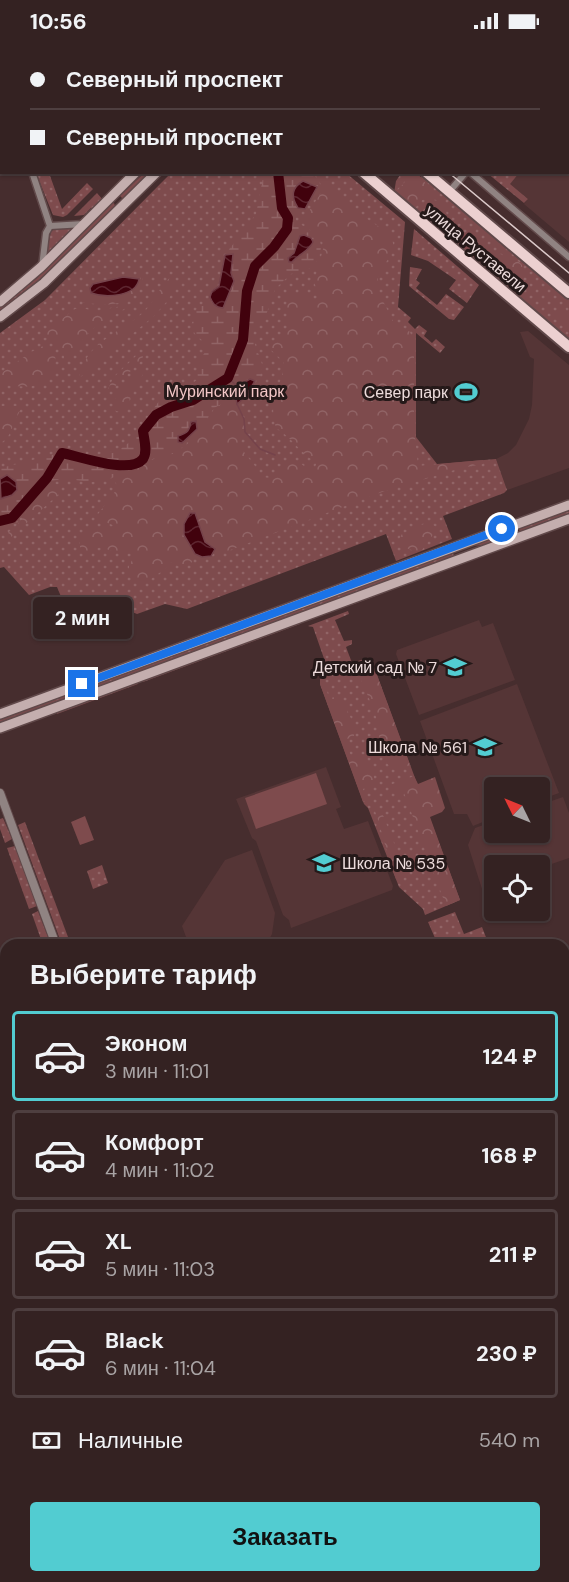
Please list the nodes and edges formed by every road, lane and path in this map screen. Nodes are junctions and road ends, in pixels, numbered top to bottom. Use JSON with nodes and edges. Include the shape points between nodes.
{"nodes":[{"id":1,"x":33,"y":174,"type":"edge"},
{"id":2,"x":134,"y":174,"type":"edge"},
{"id":3,"x":155,"y":174,"type":"edge"},
{"id":4,"x":365,"y":174,"type":"edge"},
{"id":5,"x":428,"y":174,"type":"edge"},
{"id":6,"x":466,"y":174,"type":"edge"},
{"id":7,"x":470,"y":174,"type":"edge"},
{"id":8,"x":449,"y":192,"type":"junction"},
{"id":9,"x":114,"y":195,"type":"junction"},
{"id":10,"x":122,"y":207,"type":"junction"},
{"id":11,"x":85,"y":224,"type":"junction"},
{"id":12,"x":50,"y":226,"type":"junction"},
{"id":13,"x":569,"y":257,"type":"edge"},
{"id":14,"x":42,"y":267,"type":"junction"},
{"id":15,"x":569,"y":293,"type":"edge"},
{"id":16,"x":0,"y":302,"type":"edge"},
{"id":17,"x":0,"y":317,"type":"edge"},
{"id":18,"x":569,"y":347,"type":"edge"},
{"id":19,"x":569,"y":505,"type":"edge"},
{"id":20,"x":569,"y":519,"type":"edge"},
{"id":21,"x":458,"y":545,"type":"junction"},
{"id":22,"x":462,"y":558,"type":"junction"},
{"id":23,"x":0,"y":714,"type":"edge"},
{"id":24,"x":0,"y":728,"type":"edge"},
{"id":25,"x":0,"y":793,"type":"edge"},
{"id":26,"x":54,"y":939,"type":"edge"}],
"edges":[{"from":1,"to":12,"type":"street"},
{"from":2,"to":9,"type":"main road"},
{"from":3,"to":10,"type":"main road"},
{"from":4,"to":18,"type":"main road","name":"улица Руставели"},
{"from":5,"to":8,"type":"main road","name":"улица Руставели"},
{"from":6,"to":8,"type":"street"},
{"from":7,"to":13,"type":"street"},
{"from":8,"to":15,"type":"main road","name":"улица Руставели"},
{"from":9,"to":10,"type":"main road"},
{"from":9,"to":11,"type":"main road"},
{"from":10,"to":17,"type":"main road","via":[[36,290]]},
{"from":11,"to":12,"type":"street"},
{"from":11,"to":14,"type":"main road"},
{"from":12,"to":14,"type":"street"},
{"from":14,"to":16,"type":"main road"},
{"from":19,"to":21,"type":"main road"},
{"from":20,"to":22,"type":"main road"},
{"from":21,"to":22,"type":"main road"},
{"from":21,"to":23,"type":"main road"},
{"from":22,"to":24,"type":"main road"},
{"from":25,"to":26,"type":"street"}]}
